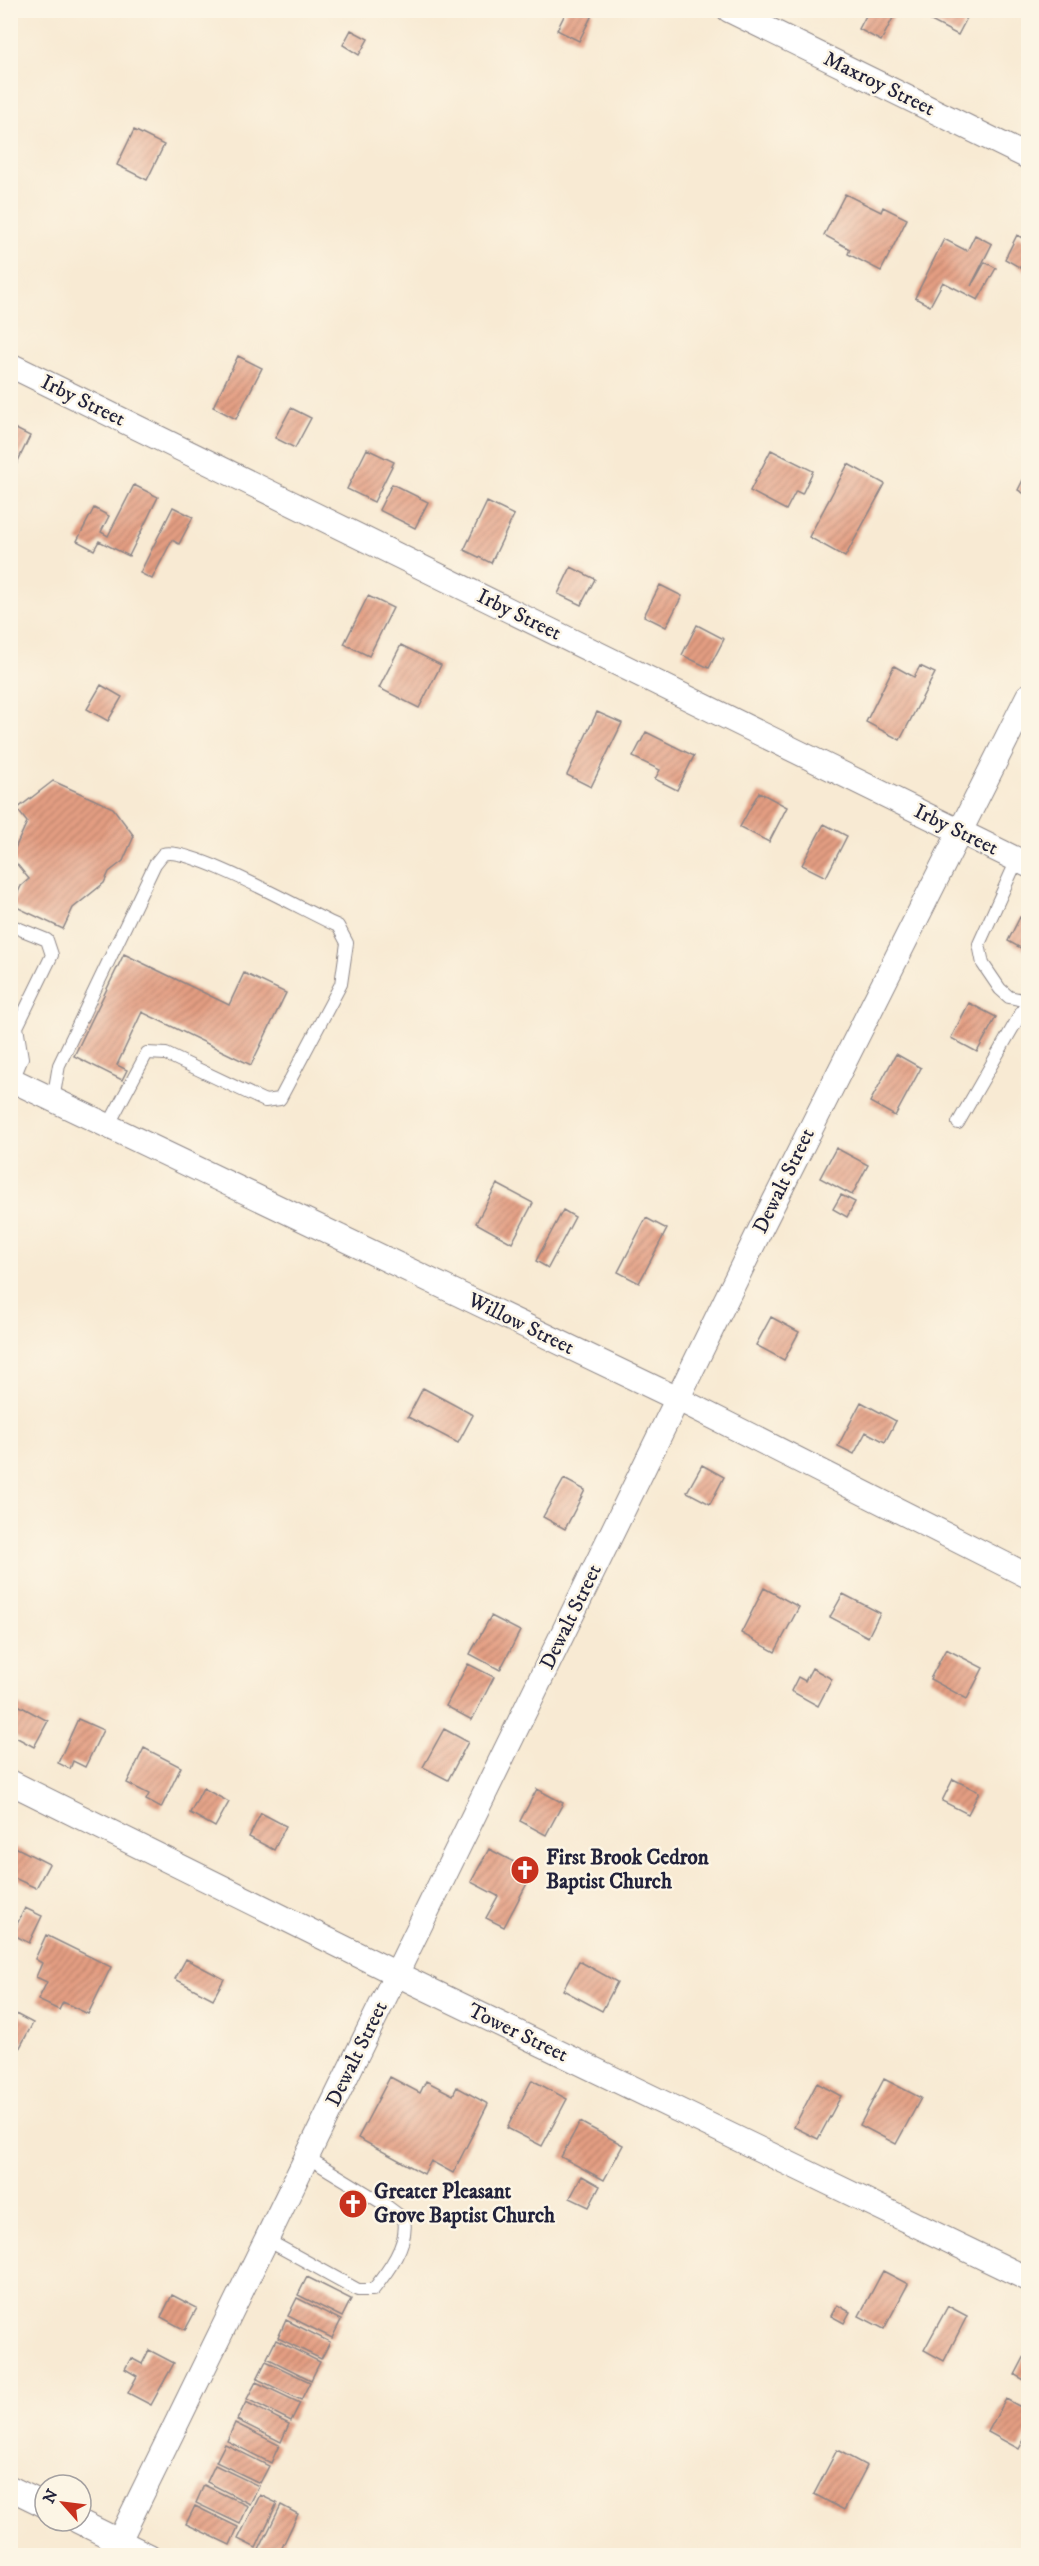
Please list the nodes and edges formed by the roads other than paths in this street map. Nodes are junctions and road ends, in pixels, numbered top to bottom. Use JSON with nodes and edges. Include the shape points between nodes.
{"nodes":[{"id":1,"x":729,"y":10,"type":"edge"},
{"id":2,"x":1029,"y":157,"type":"edge"},
{"id":3,"x":10,"y":364,"type":"edge"},
{"id":4,"x":1029,"y":696,"type":"edge"},
{"id":5,"x":961,"y":832,"type":"junction"},
{"id":6,"x":1023,"y":863,"type":"edge"},
{"id":7,"x":10,"y":925,"type":"edge"},
{"id":8,"x":1029,"y":1001,"type":"edge"},
{"id":9,"x":12,"y":1080,"type":"edge"},
{"id":10,"x":53,"y":1100,"type":"junction"},
{"id":11,"x":958,"y":1123,"type":"dead end"},
{"id":12,"x":108,"y":1126,"type":"junction"},
{"id":13,"x":678,"y":1399,"type":"junction"},
{"id":14,"x":1029,"y":1576,"type":"edge"},
{"id":15,"x":10,"y":1782,"type":"edge"},
{"id":16,"x":397,"y":1974,"type":"junction"},
{"id":17,"x":307,"y":2157,"type":"junction"},
{"id":18,"x":267,"y":2240,"type":"junction"},
{"id":19,"x":1029,"y":2279,"type":"edge"},
{"id":20,"x":10,"y":2488,"type":"edge"},
{"id":21,"x":33,"y":2499,"type":"edge"},
{"id":22,"x":93,"y":2528,"type":"edge"},
{"id":23,"x":119,"y":2541,"type":"junction"},
{"id":24,"x":149,"y":2556,"type":"edge"}],
"edges":[{"from":1,"to":2,"type":"street","name":"Maxroy Street"},
{"from":3,"to":5,"type":"street","name":"Irby Street"},
{"from":4,"to":5,"type":"street","name":"Dewalt Street"},
{"from":5,"to":6,"type":"street","name":"Irby Street"},
{"from":5,"to":13,"type":"street","name":"Dewalt Street"},
{"from":6,"to":8,"type":"lane","via":[[979,944],[983,964],[1000,989],[1021,1002]]},
{"from":7,"to":9,"type":"lane","via":[[47,940],[52,955],[16,1027],[22,1058]]},
{"from":8,"to":11,"type":"lane"},
{"from":9,"to":10,"type":"street","name":"Willow Street"},
{"from":10,"to":12,"type":"street","name":"Willow Street"},
{"from":10,"to":12,"type":"lane","via":[[59,1065],[155,864],[164,854],[175,852],[219,869],[338,926],[347,943],[341,984],[280,1099],[265,1101],[166,1054],[147,1053]]},
{"from":12,"to":13,"type":"street","name":"Willow Street"},
{"from":13,"to":14,"type":"street","name":"Willow Street"},
{"from":13,"to":16,"type":"street","name":"Dewalt Street"},
{"from":15,"to":16,"type":"street","name":"Tower Street"},
{"from":16,"to":17,"type":"street","name":"Dewalt Street"},
{"from":16,"to":19,"type":"street","name":"Tower Street"},
{"from":17,"to":18,"type":"street","name":"Dewalt Street"},
{"from":17,"to":18,"type":"lane","via":[[404,2219],[406,2231],[389,2269],[373,2290],[358,2290]]},
{"from":18,"to":23,"type":"street","name":"Dewalt Street"},
{"from":20,"to":21,"type":"street"},
{"from":22,"to":23,"type":"street"},
{"from":23,"to":24,"type":"street"}]}
